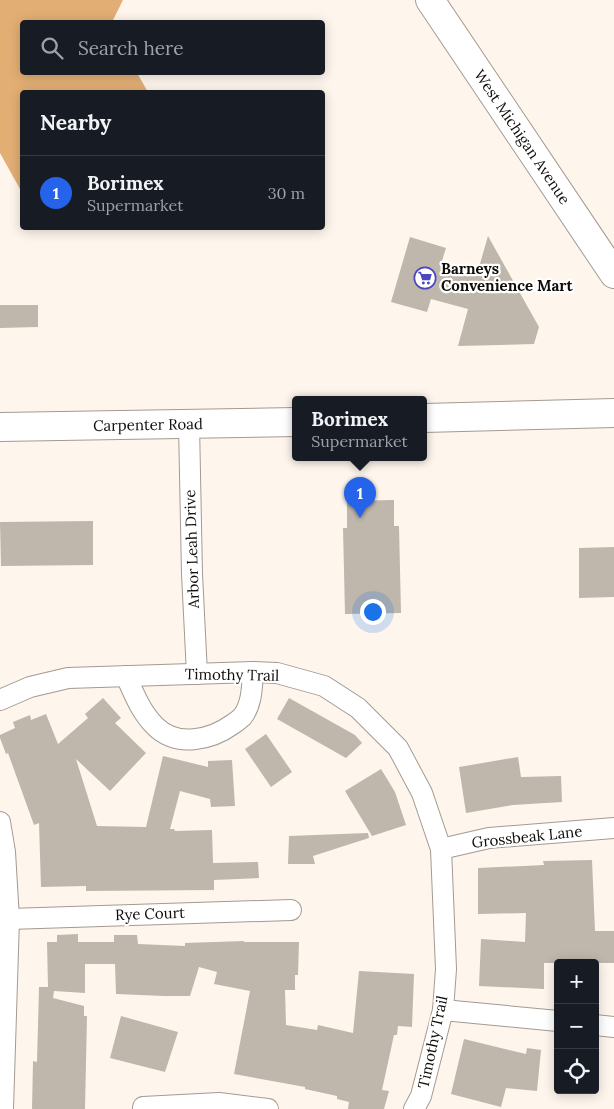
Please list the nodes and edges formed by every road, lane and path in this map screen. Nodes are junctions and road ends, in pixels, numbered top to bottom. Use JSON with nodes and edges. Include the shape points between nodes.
{"nodes":[{"id":1,"x":430,"y":0,"type":"edge"},
{"id":2,"x":614,"y":274,"type":"edge"},
{"id":3,"x":614,"y":413,"type":"edge"},
{"id":4,"x":427,"y":418,"type":"edge"},
{"id":5,"x":292,"y":422,"type":"edge"},
{"id":6,"x":189,"y":424,"type":"junction"},
{"id":7,"x":0,"y":427,"type":"edge"},
{"id":8,"x":254,"y":672,"type":"junction"},
{"id":9,"x":197,"y":674,"type":"junction"},
{"id":10,"x":126,"y":676,"type":"junction"},
{"id":11,"x":0,"y":700,"type":"edge"},
{"id":12,"x":0,"y":822,"type":"edge"},
{"id":13,"x":614,"y":828,"type":"edge"},
{"id":14,"x":441,"y":849,"type":"junction"},
{"id":15,"x":291,"y":910,"type":"dead end"},
{"id":16,"x":8,"y":919,"type":"junction"},
{"id":17,"x":443,"y":1010,"type":"junction"},
{"id":18,"x":554,"y":1021,"type":"edge"},
{"id":19,"x":599,"y":1025,"type":"edge"},
{"id":20,"x":614,"y":1027,"type":"edge"},
{"id":21,"x":143,"y":1107,"type":"dead end"},
{"id":22,"x":3,"y":1109,"type":"edge"},
{"id":23,"x":268,"y":1109,"type":"edge"},
{"id":24,"x":414,"y":1109,"type":"edge"}],
"edges":[{"from":1,"to":2,"type":"main road","name":"West Michigan Avenue"},
{"from":3,"to":4,"type":"main road"},
{"from":5,"to":6,"type":"main road","name":"Carpenter Road"},
{"from":6,"to":7,"type":"main road","name":"Carpenter Road"},
{"from":6,"to":9,"type":"street","name":"Arbor Leah Drive"},
{"from":8,"to":9,"type":"street","name":"Timothy Trail"},
{"from":8,"to":10,"type":"street","via":[[250,702],[242,717],[224,731],[199,740],[177,739],[156,728],[141,709]]},
{"from":8,"to":14,"type":"street","name":"Timothy Trail","via":[[277,673],[324,686],[358,708],[398,748],[422,793]]},
{"from":9,"to":10,"type":"street","name":"Timothy Trail"},
{"from":10,"to":11,"type":"street","name":"Timothy Trail","via":[[68,678],[30,687]]},
{"from":12,"to":16,"type":"street","via":[[5,852]]},
{"from":13,"to":14,"type":"street","name":"Grossbeak Lane","via":[[488,838]]},
{"from":14,"to":17,"type":"street","name":"Timothy Trail","via":[[446,969]]},
{"from":15,"to":16,"type":"street","name":"Rye Court"},
{"from":16,"to":22,"type":"street"},
{"from":17,"to":18,"type":"street"},
{"from":17,"to":24,"type":"street","name":"Timothy Trail","via":[[421,1096]]},
{"from":19,"to":20,"type":"street"},
{"from":21,"to":23,"type":"street","via":[[219,1103]]}]}
